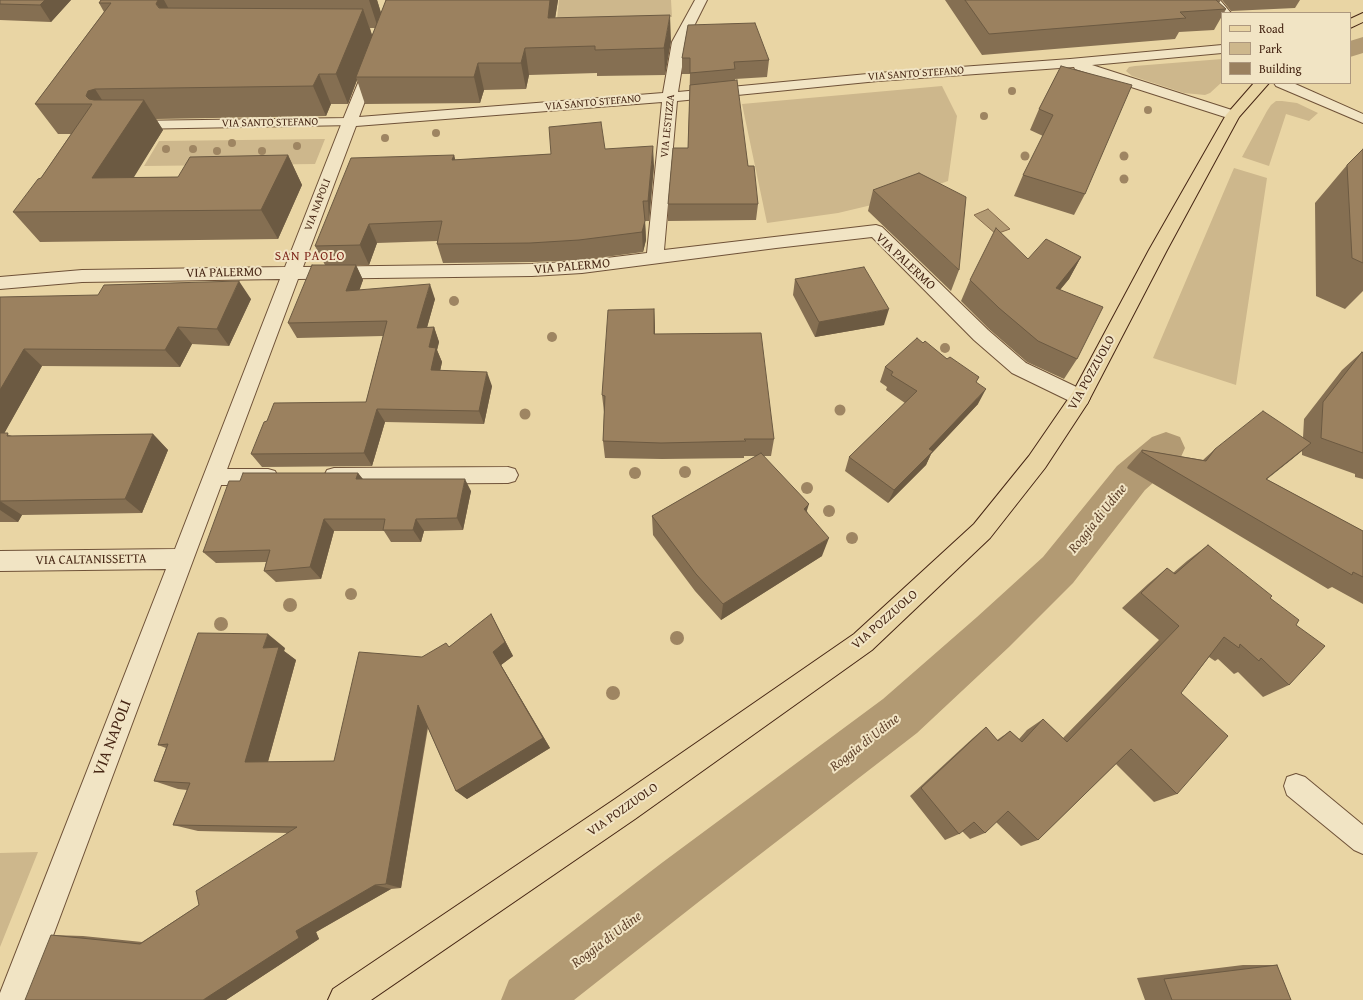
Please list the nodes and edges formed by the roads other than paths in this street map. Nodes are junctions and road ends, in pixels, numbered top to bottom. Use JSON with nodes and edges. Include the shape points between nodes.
{"nodes":[{"id":1,"x":701,"y":0,"type":"edge"},
{"id":2,"x":1213,"y":0,"type":"edge"},
{"id":3,"x":1224,"y":12,"type":"edge"},
{"id":4,"x":1363,"y":17,"type":"edge"},
{"id":5,"x":1351,"y":23,"type":"edge"},
{"id":6,"x":378,"y":48,"type":"edge"},
{"id":7,"x":1221,"y":49,"type":"edge"},
{"id":8,"x":1070,"y":62,"type":"junction"},
{"id":9,"x":1261,"y":84,"type":"edge"},
{"id":10,"x":1283,"y":84,"type":"edge"},
{"id":11,"x":670,"y":97,"type":"junction"},
{"id":12,"x":1233,"y":115,"type":"junction"},
{"id":13,"x":1363,"y":119,"type":"edge"},
{"id":14,"x":349,"y":122,"type":"junction"},
{"id":15,"x":116,"y":125,"type":"edge"},
{"id":16,"x":655,"y":258,"type":"junction"},
{"id":17,"x":292,"y":272,"type":"junction"},
{"id":18,"x":0,"y":283,"type":"edge"},
{"id":19,"x":1080,"y":398,"type":"junction"},
{"id":20,"x":508,"y":475,"type":"dead end"},
{"id":21,"x":285,"y":476,"type":"edge"},
{"id":22,"x":317,"y":476,"type":"edge"},
{"id":23,"x":214,"y":477,"type":"junction"},
{"id":24,"x":182,"y":559,"type":"junction"},
{"id":25,"x":0,"y":561,"type":"edge"},
{"id":26,"x":1296,"y":786,"type":"dead end"},
{"id":27,"x":1363,"y":841,"type":"edge"},
{"id":28,"x":13,"y":1000,"type":"edge"},
{"id":29,"x":344,"y":1000,"type":"edge"}],
"edges":[{"from":1,"to":11,"type":"street","name":"VIA LESTIZZA","via":[[679,42]]},
{"from":2,"to":3,"type":"street"},
{"from":4,"to":5,"type":"main road"},
{"from":6,"to":14,"type":"street","name":"VIA NAPOLI"},
{"from":7,"to":8,"type":"street","name":"VIA SANTO STEFANO"},
{"from":8,"to":11,"type":"street","name":"VIA SANTO STEFANO"},
{"from":8,"to":12,"type":"street","name":"VIA SANTO STEFANO"},
{"from":9,"to":12,"type":"main road","name":"VIA POZZUOLO"},
{"from":10,"to":13,"type":"street"},
{"from":11,"to":14,"type":"street","name":"VIA SANTO STEFANO"},
{"from":11,"to":16,"type":"street","name":"VIA LESTIZZA"},
{"from":12,"to":19,"type":"main road","name":"VIA POZZUOLO"},
{"from":14,"to":15,"type":"lane","name":"VIA SANTO STEFANO"},
{"from":14,"to":17,"type":"street","name":"VIA NAPOLI"},
{"from":16,"to":17,"type":"street","name":"VIA PALERMO","via":[[532,270]]},
{"from":16,"to":19,"type":"street","name":"VIA PALERMO","via":[[876,232],[980,335],[1019,368]]},
{"from":17,"to":18,"type":"street","name":"VIA PALERMO","via":[[82,276]]},
{"from":17,"to":23,"type":"street","name":"VIA NAPOLI"},
{"from":19,"to":29,"type":"main road","name":"VIA POZZUOLO","via":[[1037,462],[982,532],[863,642],[625,809]]},
{"from":20,"to":22,"type":"lane"},
{"from":21,"to":23,"type":"lane"},
{"from":23,"to":24,"type":"street","name":"VIA NAPOLI"},
{"from":24,"to":25,"type":"street","name":"VIA CALTANISSETTA"},
{"from":24,"to":28,"type":"street","name":"VIA NAPOLI"},
{"from":26,"to":27,"type":"lane"}]}
